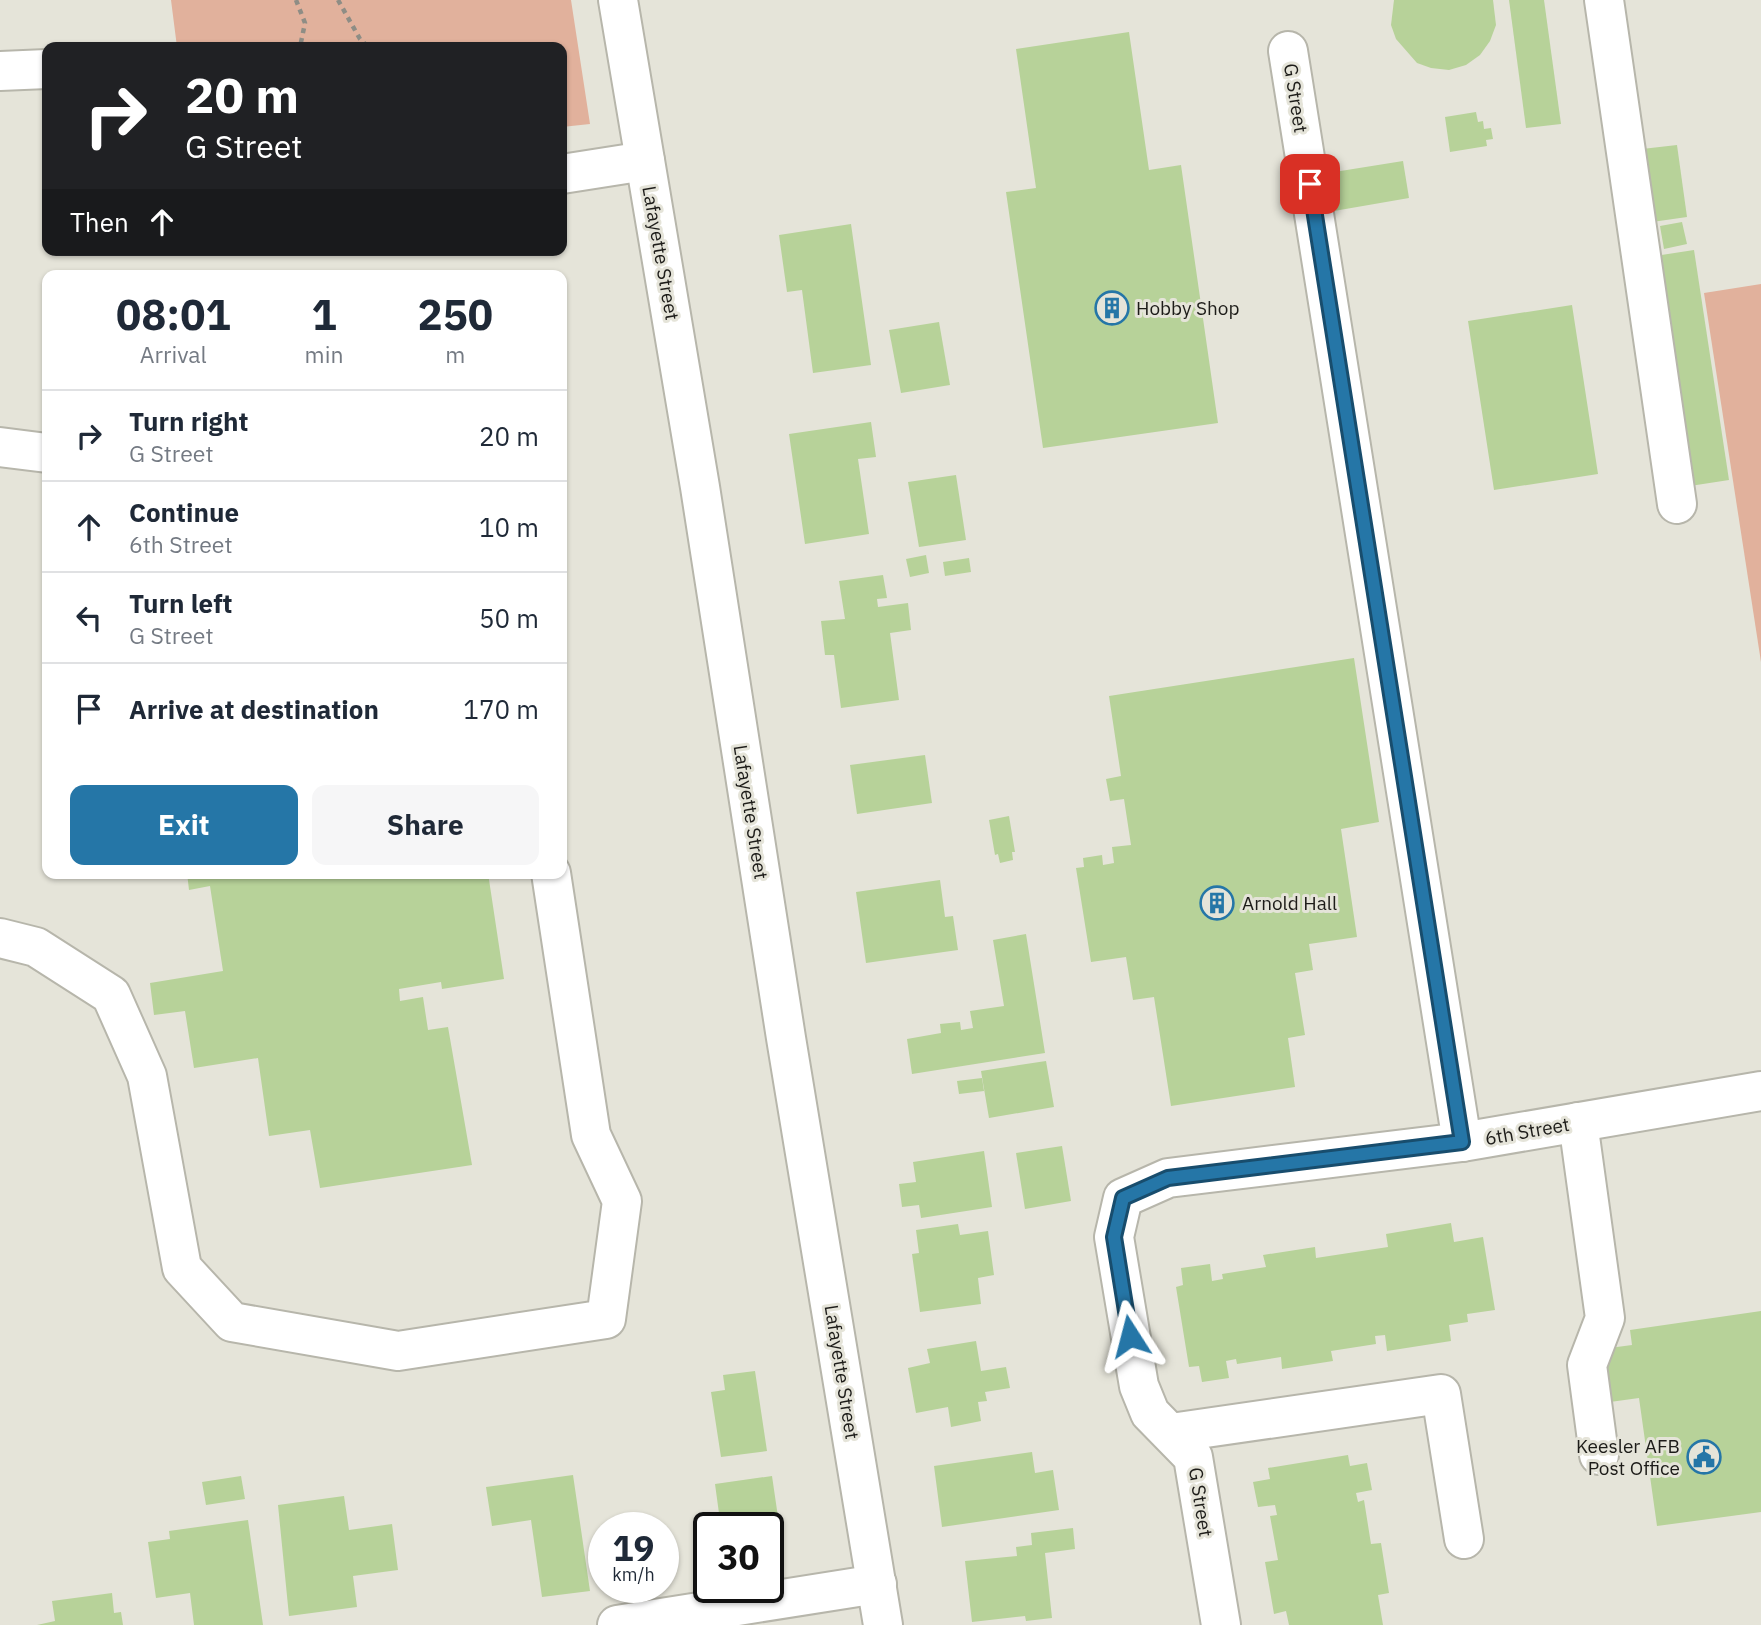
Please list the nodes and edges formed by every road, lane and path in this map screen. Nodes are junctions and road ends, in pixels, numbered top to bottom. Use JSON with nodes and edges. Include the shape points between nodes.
{"nodes":[{"id":1,"x":296,"y":0,"type":"edge"},
{"id":2,"x":338,"y":0,"type":"edge"},
{"id":3,"x":618,"y":0,"type":"edge"},
{"id":4,"x":1604,"y":0,"type":"edge"},
{"id":5,"x":301,"y":42,"type":"edge"},
{"id":6,"x":363,"y":42,"type":"edge"},
{"id":7,"x":1288,"y":51,"type":"dead end"},
{"id":8,"x":42,"y":69,"type":"edge"},
{"id":9,"x":0,"y":71,"type":"edge"},
{"id":10,"x":645,"y":160,"type":"junction"},
{"id":11,"x":567,"y":173,"type":"edge"},
{"id":12,"x":0,"y":447,"type":"edge"},
{"id":13,"x":42,"y":452,"type":"edge"},
{"id":14,"x":1677,"y":504,"type":"dead end"},
{"id":15,"x":552,"y":879,"type":"edge"},
{"id":16,"x":0,"y":938,"type":"edge"},
{"id":17,"x":1761,"y":1091,"type":"edge"},
{"id":18,"x":1578,"y":1122,"type":"junction"},
{"id":19,"x":1462,"y":1142,"type":"junction"},
{"id":20,"x":1168,"y":1178,"type":"joint"},
{"id":21,"x":1171,"y":1433,"type":"junction"},
{"id":22,"x":1599,"y":1455,"type":"dead end"},
{"id":23,"x":1464,"y":1539,"type":"dead end"},
{"id":24,"x":877,"y":1584,"type":"junction"},
{"id":25,"x":617,"y":1625,"type":"edge"},
{"id":26,"x":883,"y":1625,"type":"edge"},
{"id":27,"x":1221,"y":1625,"type":"edge"}],
"edges":[{"from":1,"to":5,"type":"path","via":[[305,23]]},
{"from":2,"to":6,"type":"path"},
{"from":3,"to":10,"type":"street","name":"Lafayette Street"},
{"from":4,"to":14,"type":"street"},
{"from":7,"to":19,"type":"street","name":"G Street"},
{"from":8,"to":9,"type":"street"},
{"from":10,"to":11,"type":"street"},
{"from":10,"to":24,"type":"street","name":"Lafayette Street"},
{"from":12,"to":13,"type":"street"},
{"from":15,"to":16,"type":"street","via":[[591,1135],[622,1202],[606,1319],[398,1351],[232,1322],[182,1268],[147,1076],[111,995],[36,947]]},
{"from":17,"to":18,"type":"street","name":"6th Street"},
{"from":18,"to":19,"type":"street","name":"6th Street"},
{"from":18,"to":22,"type":"street","via":[[1605,1318],[1587,1365]]},
{"from":19,"to":20,"type":"street","name":"6th Street"},
{"from":20,"to":21,"type":"street","name":"G Street","via":[[1123,1198],[1114,1237],[1139,1386],[1150,1413]]},
{"from":21,"to":23,"type":"street","via":[[1441,1394]]},
{"from":21,"to":27,"type":"street","name":"G Street","via":[[1194,1457]]},
{"from":24,"to":25,"type":"street"},
{"from":24,"to":26,"type":"street","name":"Lafayette Street"}]}
